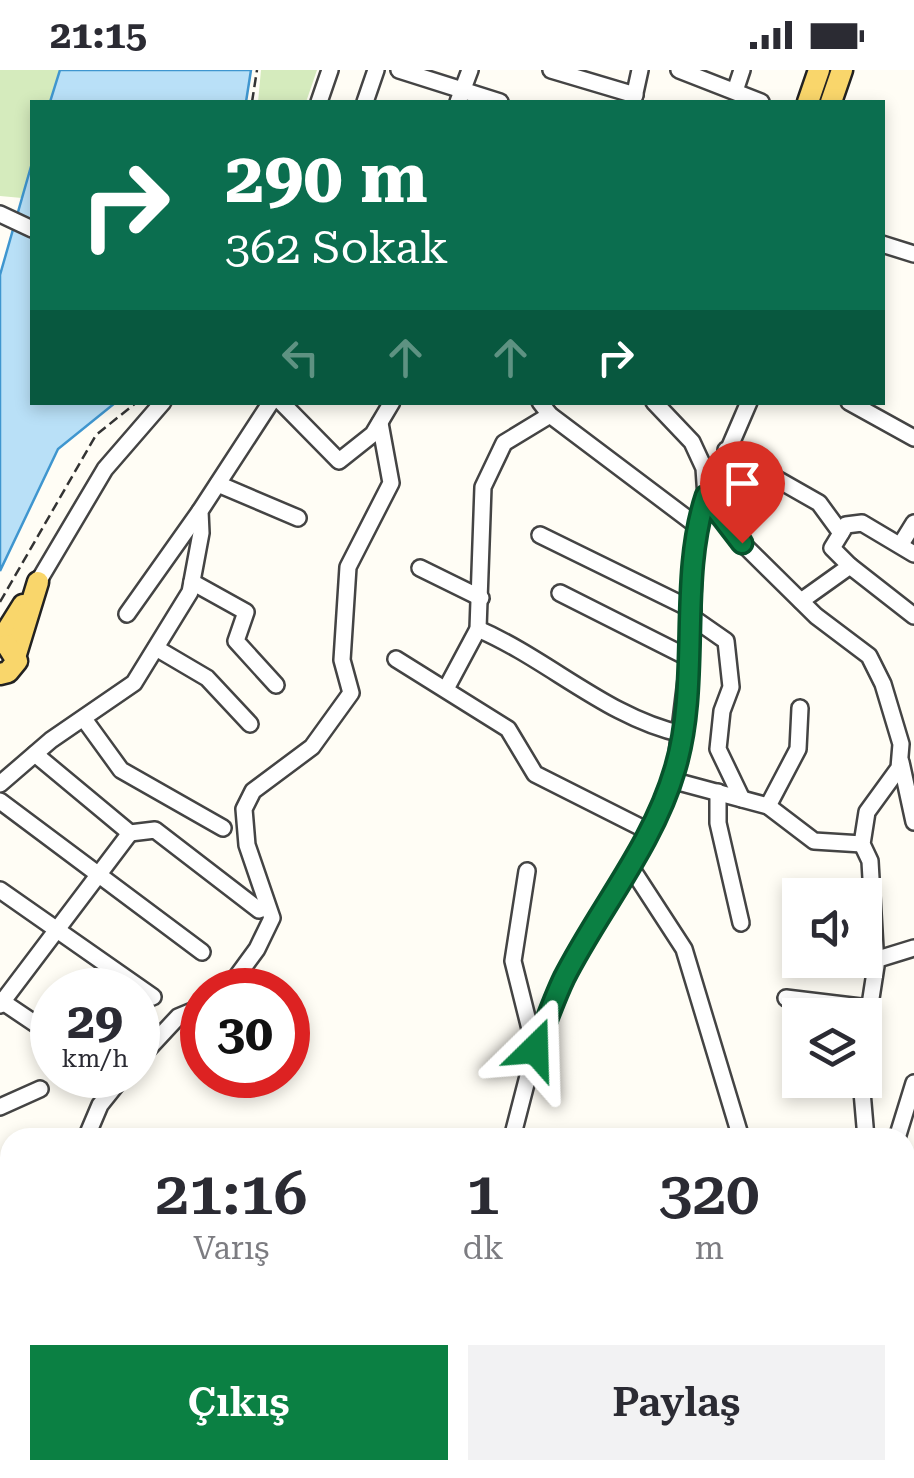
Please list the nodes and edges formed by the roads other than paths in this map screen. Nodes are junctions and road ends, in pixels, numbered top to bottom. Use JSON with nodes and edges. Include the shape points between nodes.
{"nodes":[{"id":1,"x":330,"y":70,"type":"edge"},
{"id":2,"x":376,"y":70,"type":"edge"},
{"id":3,"x":399,"y":70,"type":"edge"},
{"id":4,"x":470,"y":70,"type":"edge"},
{"id":5,"x":552,"y":70,"type":"edge"},
{"id":6,"x":640,"y":70,"type":"edge"},
{"id":7,"x":679,"y":70,"type":"edge"},
{"id":8,"x":742,"y":70,"type":"edge"},
{"id":9,"x":818,"y":70,"type":"edge"},
{"id":10,"x":842,"y":70,"type":"edge"},
{"id":11,"x":735,"y":91,"type":"junction"},
{"id":12,"x":460,"y":96,"type":"edge"},
{"id":13,"x":634,"y":99,"type":"edge"},
{"id":14,"x":321,"y":100,"type":"edge"},
{"id":15,"x":366,"y":100,"type":"edge"},
{"id":16,"x":487,"y":100,"type":"edge"},
{"id":17,"x":756,"y":100,"type":"edge"},
{"id":18,"x":809,"y":100,"type":"edge"},
{"id":19,"x":832,"y":100,"type":"edge"},
{"id":20,"x":0,"y":214,"type":"edge"},
{"id":21,"x":30,"y":228,"type":"edge"},
{"id":22,"x":885,"y":245,"type":"edge"},
{"id":23,"x":914,"y":254,"type":"edge"},
{"id":24,"x":160,"y":405,"type":"edge"},
{"id":25,"x":269,"y":405,"type":"edge"},
{"id":26,"x":284,"y":405,"type":"edge"},
{"id":27,"x":390,"y":405,"type":"edge"},
{"id":28,"x":657,"y":405,"type":"edge"},
{"id":29,"x":747,"y":405,"type":"edge"},
{"id":30,"x":854,"y":405,"type":"edge"},
{"id":31,"x":545,"y":409,"type":"edge"},
{"id":32,"x":380,"y":423,"type":"junction"},
{"id":33,"x":914,"y":438,"type":"edge"},
{"id":34,"x":726,"y":450,"type":"junction"},
{"id":35,"x":218,"y":484,"type":"junction"},
{"id":36,"x":706,"y":496,"type":"junction"},
{"id":37,"x":200,"y":511,"type":"junction"},
{"id":38,"x":298,"y":518,"type":"dead end"},
{"id":39,"x":914,"y":522,"type":"edge"},
{"id":40,"x":696,"y":525,"type":"junction"},
{"id":41,"x":841,"y":533,"type":"junction"},
{"id":42,"x":540,"y":535,"type":"dead end"},
{"id":43,"x":907,"y":549,"type":"edge"},
{"id":44,"x":850,"y":566,"type":"junction"},
{"id":45,"x":420,"y":568,"type":"dead end"},
{"id":46,"x":38,"y":582,"type":"joint"},
{"id":47,"x":192,"y":582,"type":"junction"},
{"id":48,"x":560,"y":593,"type":"dead end"},
{"id":49,"x":480,"y":598,"type":"junction"},
{"id":50,"x":801,"y":601,"type":"junction"},
{"id":51,"x":127,"y":614,"type":"dead end"},
{"id":52,"x":693,"y":614,"type":"junction"},
{"id":53,"x":914,"y":616,"type":"edge"},
{"id":54,"x":478,"y":629,"type":"junction"},
{"id":55,"x":156,"y":648,"type":"junction"},
{"id":56,"x":689,"y":658,"type":"junction"},
{"id":57,"x":396,"y":659,"type":"dead end"},
{"id":58,"x":4,"y":661,"type":"edge"},
{"id":59,"x":276,"y":685,"type":"dead end"},
{"id":60,"x":448,"y":687,"type":"junction"},
{"id":61,"x":800,"y":708,"type":"dead end"},
{"id":62,"x":84,"y":719,"type":"junction"},
{"id":63,"x":250,"y":724,"type":"dead end"},
{"id":64,"x":682,"y":734,"type":"junction"},
{"id":65,"x":35,"y":754,"type":"junction"},
{"id":66,"x":900,"y":757,"type":"junction"},
{"id":67,"x":671,"y":780,"type":"junction"},
{"id":68,"x":0,"y":784,"type":"edge"},
{"id":69,"x":718,"y":792,"type":"junction"},
{"id":70,"x":742,"y":799,"type":"junction"},
{"id":71,"x":0,"y":802,"type":"edge"},
{"id":72,"x":768,"y":806,"type":"junction"},
{"id":73,"x":914,"y":822,"type":"edge"},
{"id":74,"x":223,"y":828,"type":"dead end"},
{"id":75,"x":648,"y":831,"type":"junction"},
{"id":76,"x":130,"y":834,"type":"junction"},
{"id":77,"x":862,"y":844,"type":"junction"},
{"id":78,"x":630,"y":866,"type":"junction"},
{"id":79,"x":528,"y":871,"type":"dead end"},
{"id":80,"x":97,"y":876,"type":"junction"},
{"id":81,"x":871,"y":878,"type":"edge"},
{"id":82,"x":0,"y":890,"type":"edge"},
{"id":83,"x":260,"y":910,"type":"dead end"},
{"id":84,"x":742,"y":923,"type":"dead end"},
{"id":85,"x":57,"y":930,"type":"junction"},
{"id":86,"x":914,"y":948,"type":"edge"},
{"id":87,"x":202,"y":952,"type":"dead end"},
{"id":88,"x":882,"y":958,"type":"edge"},
{"id":89,"x":112,"y":968,"type":"edge"},
{"id":90,"x":243,"y":968,"type":"edge"},
{"id":91,"x":1,"y":1002,"type":"edge"},
{"id":92,"x":180,"y":1017,"type":"edge"},
{"id":93,"x":30,"y":1021,"type":"edge"},
{"id":94,"x":160,"y":1037,"type":"edge"},
{"id":95,"x":535,"y":1049,"type":"junction"},
{"id":96,"x":914,"y":1083,"type":"edge"},
{"id":97,"x":30,"y":1094,"type":"edge"},
{"id":98,"x":106,"y":1098,"type":"edge"},
{"id":99,"x":863,"y":1098,"type":"edge"},
{"id":100,"x":0,"y":1107,"type":"edge"},
{"id":101,"x":90,"y":1128,"type":"edge"},
{"id":102,"x":515,"y":1128,"type":"edge"},
{"id":103,"x":738,"y":1128,"type":"edge"},
{"id":104,"x":865,"y":1128,"type":"edge"},
{"id":105,"x":900,"y":1128,"type":"edge"}],
"edges":[{"from":1,"to":14,"type":"street"},
{"from":2,"to":15,"type":"street"},
{"from":3,"to":12,"type":"street"},
{"from":4,"to":12,"type":"street"},
{"from":5,"to":13,"type":"street"},
{"from":6,"to":13,"type":"street"},
{"from":7,"to":11,"type":"street"},
{"from":8,"to":11,"type":"street"},
{"from":9,"to":18,"type":"main road"},
{"from":10,"to":19,"type":"main road"},
{"from":11,"to":17,"type":"street"},
{"from":12,"to":16,"type":"street"},
{"from":20,"to":21,"type":"street"},
{"from":22,"to":23,"type":"street"},
{"from":24,"to":46,"type":"street","via":[[105,469]]},
{"from":25,"to":35,"type":"street"},
{"from":26,"to":32,"type":"street","via":[[338,461]]},
{"from":27,"to":32,"type":"street"},
{"from":28,"to":36,"type":"street","via":[[692,442],[704,468]]},
{"from":29,"to":34,"type":"street"},
{"from":30,"to":33,"type":"street"},
{"from":31,"to":40,"type":"street"},
{"from":31,"to":49,"type":"street","via":[[504,443],[482,487]]},
{"from":32,"to":90,"type":"street","via":[[391,483],[348,567],[342,660],[351,693],[312,748],[253,790],[244,809],[247,845],[272,918]]},
{"from":34,"to":36,"type":"street"},
{"from":34,"to":41,"type":"street","via":[[819,503]]},
{"from":35,"to":37,"type":"street"},
{"from":35,"to":38,"type":"street"},
{"from":36,"to":40,"type":"street"},
{"from":36,"to":50,"type":"street"},
{"from":37,"to":47,"type":"street"},
{"from":37,"to":51,"type":"street"},
{"from":39,"to":43,"type":"street"},
{"from":40,"to":52,"type":"street"},
{"from":41,"to":43,"type":"street","via":[[846,525],[862,523]]},
{"from":41,"to":44,"type":"street","via":[[832,548]]},
{"from":42,"to":52,"type":"street"},
{"from":44,"to":50,"type":"street"},
{"from":44,"to":53,"type":"street"},
{"from":45,"to":49,"type":"street"},
{"from":46,"to":58,"type":"main road"},
{"from":47,"to":55,"type":"street"},
{"from":47,"to":59,"type":"street","via":[[246,612],[236,641]]},
{"from":48,"to":56,"type":"street"},
{"from":49,"to":54,"type":"street"},
{"from":50,"to":66,"type":"street","via":[[869,656],[883,684]]},
{"from":52,"to":56,"type":"street"},
{"from":52,"to":70,"type":"street","via":[[726,641],[731,687],[718,749]]},
{"from":54,"to":60,"type":"street"},
{"from":54,"to":64,"type":"street","via":[[523,648],[646,726]]},
{"from":55,"to":62,"type":"street","via":[[134,683]]},
{"from":55,"to":63,"type":"street","via":[[207,678]]},
{"from":56,"to":64,"type":"street"},
{"from":57,"to":60,"type":"street"},
{"from":60,"to":75,"type":"street","via":[[508,729],[535,774]]},
{"from":61,"to":72,"type":"street","via":[[798,749]]},
{"from":62,"to":65,"type":"street"},
{"from":62,"to":74,"type":"street","via":[[121,770]]},
{"from":64,"to":67,"type":"street"},
{"from":65,"to":68,"type":"street"},
{"from":65,"to":76,"type":"street"},
{"from":66,"to":73,"type":"street"},
{"from":66,"to":77,"type":"street","via":[[867,812]]},
{"from":67,"to":69,"type":"street"},
{"from":67,"to":75,"type":"street"},
{"from":69,"to":70,"type":"street"},
{"from":69,"to":84,"type":"street","via":[[718,823]]},
{"from":70,"to":72,"type":"street"},
{"from":71,"to":80,"type":"street"},
{"from":72,"to":77,"type":"street","via":[[814,841]]},
{"from":75,"to":78,"type":"street"},
{"from":76,"to":80,"type":"street"},
{"from":76,"to":83,"type":"street","via":[[154,830]]},
{"from":77,"to":81,"type":"street"},
{"from":78,"to":95,"type":"street","via":[[563,980]]},
{"from":78,"to":103,"type":"street","via":[[684,949]]},
{"from":79,"to":95,"type":"street","via":[[512,961]]},
{"from":80,"to":85,"type":"street"},
{"from":80,"to":87,"type":"street"},
{"from":82,"to":85,"type":"street"},
{"from":85,"to":89,"type":"street"},
{"from":85,"to":91,"type":"street"},
{"from":86,"to":88,"type":"street"},
{"from":91,"to":93,"type":"street"},
{"from":92,"to":94,"type":"street"},
{"from":95,"to":102,"type":"street"},
{"from":96,"to":105,"type":"street"},
{"from":97,"to":100,"type":"street"},
{"from":98,"to":101,"type":"street"},
{"from":99,"to":104,"type":"street"}]}
